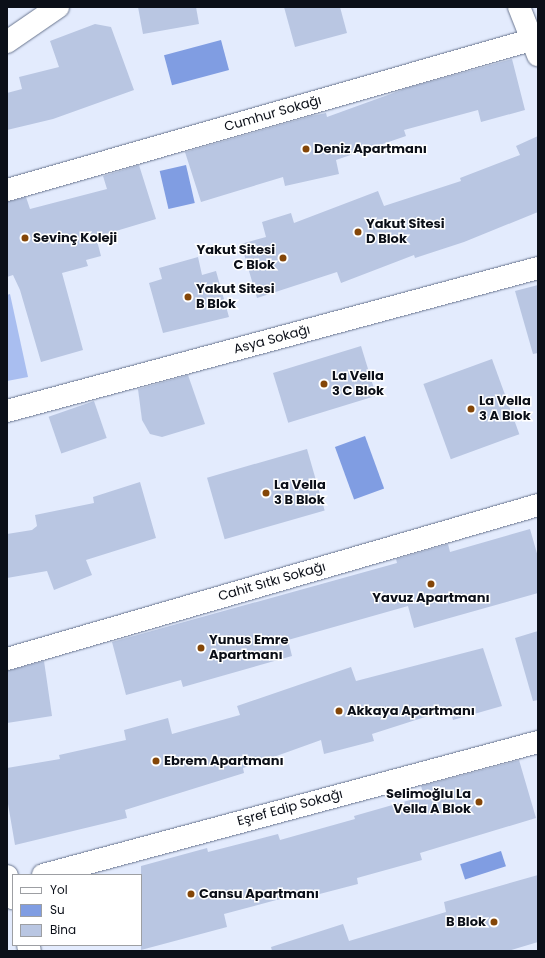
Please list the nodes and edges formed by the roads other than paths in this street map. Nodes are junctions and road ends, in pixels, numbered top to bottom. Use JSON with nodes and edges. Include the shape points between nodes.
{"nodes":[{"id":1,"x":58,"y":7,"type":"edge"},
{"id":2,"x":519,"y":7,"type":"edge"},
{"id":3,"x":7,"y":42,"type":"edge"},
{"id":4,"x":536,"y":44,"type":"edge"},
{"id":5,"x":7,"y":190,"type":"edge"},
{"id":6,"x":538,"y":268,"type":"edge"},
{"id":7,"x":7,"y":411,"type":"edge"},
{"id":8,"x":538,"y":505,"type":"edge"},
{"id":9,"x":7,"y":659,"type":"edge"},
{"id":10,"x":538,"y":742,"type":"edge"},
{"id":11,"x":47,"y":874,"type":"edge"}],
"edges":[{"from":1,"to":3,"type":"street"},
{"from":2,"to":4,"type":"street"},
{"from":4,"to":5,"type":"street","name":"Cumhur Sokağı"},
{"from":6,"to":7,"type":"street","name":"Asya Sokağı"},
{"from":8,"to":9,"type":"street","name":"Cahit Sıtkı Sokağı"},
{"from":10,"to":11,"type":"street","name":"Eşref Edip Sokağı"}]}
